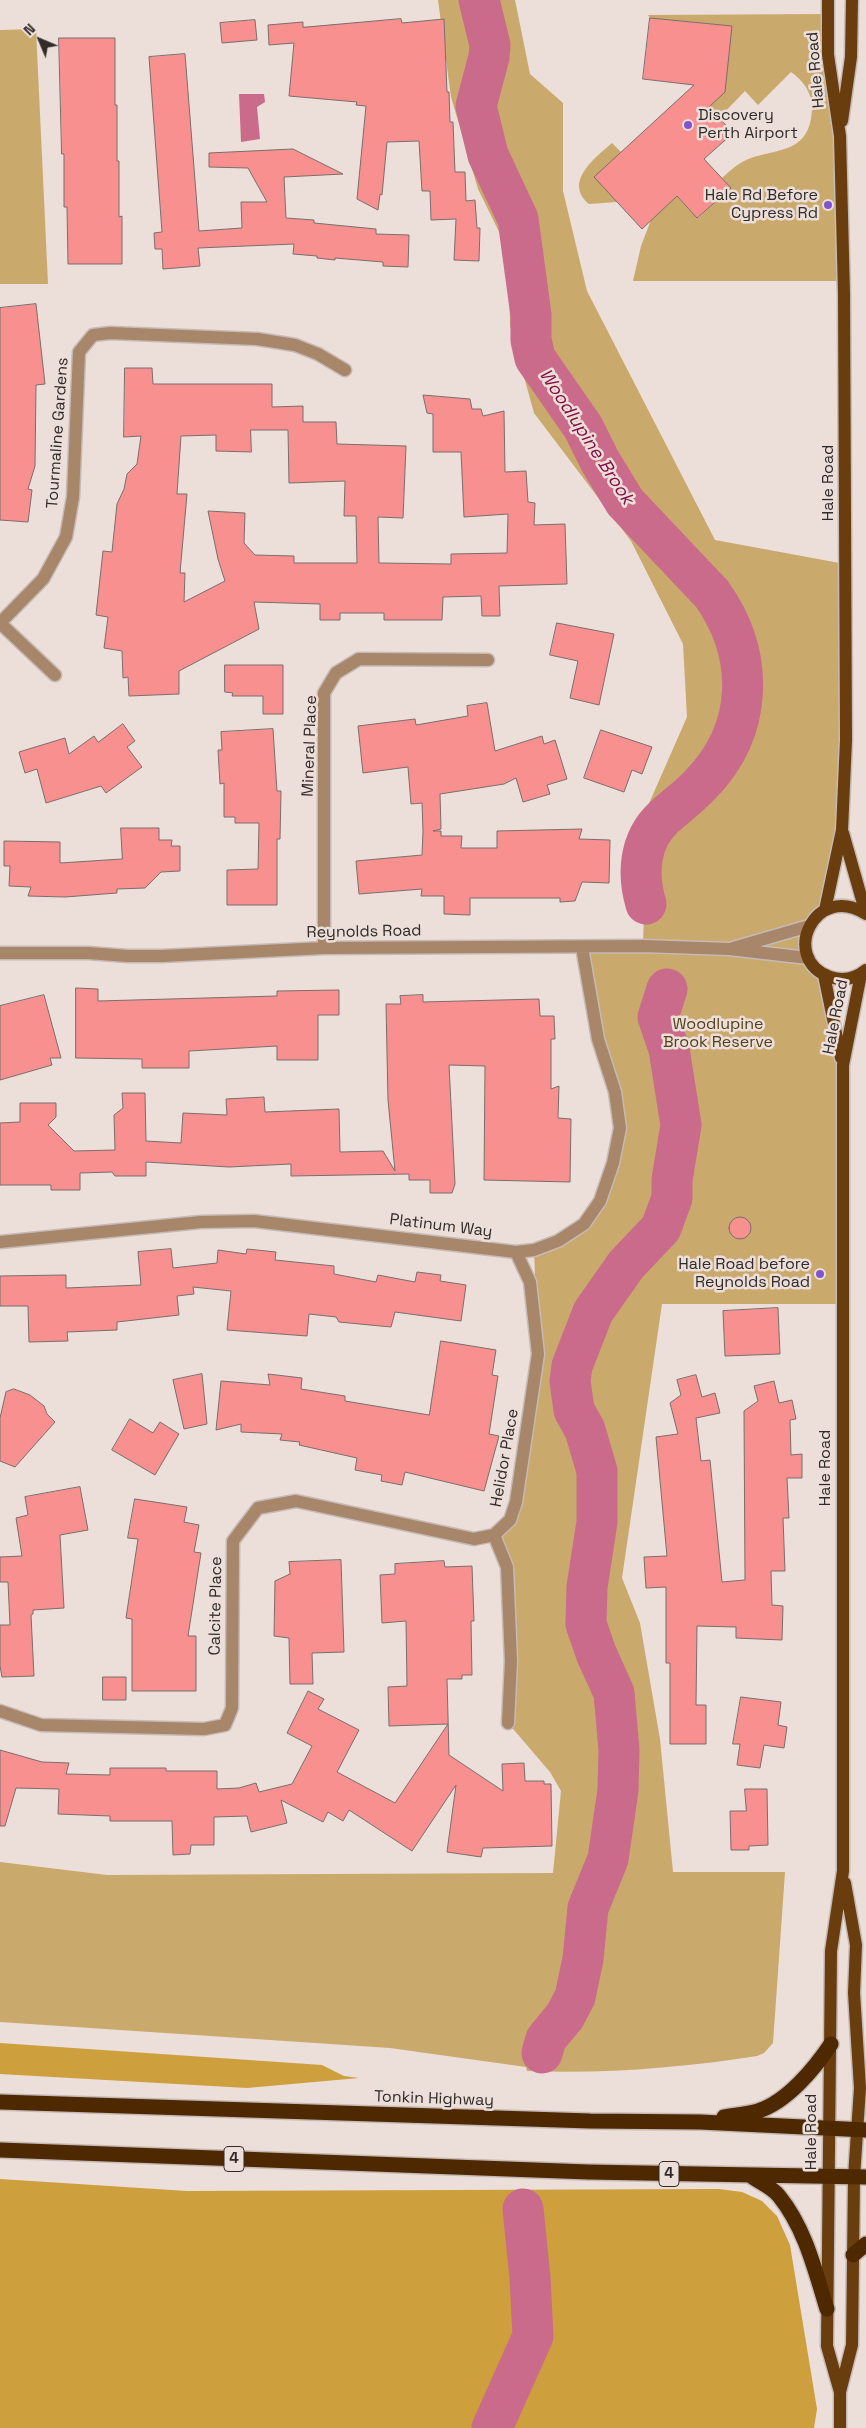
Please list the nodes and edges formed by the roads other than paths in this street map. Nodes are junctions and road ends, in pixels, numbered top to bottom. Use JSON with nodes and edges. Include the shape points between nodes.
{"nodes":[{"id":1,"x":828,"y":0,"type":"edge"},
{"id":2,"x":852,"y":0,"type":"edge"},
{"id":3,"x":840,"y":136,"type":"junction"},
{"id":4,"x":346,"y":370,"type":"dead end"},
{"id":5,"x":0,"y":623,"type":"edge"},
{"id":6,"x":488,"y":660,"type":"dead end"},
{"id":7,"x":56,"y":676,"type":"dead end"},
{"id":8,"x":842,"y":830,"type":"junction"},
{"id":9,"x":825,"y":910,"type":"junction"},
{"id":10,"x":866,"y":914,"type":"edge"},
{"id":11,"x":809,"y":926,"type":"junction"},
{"id":12,"x":582,"y":947,"type":"junction"},
{"id":13,"x":324,"y":948,"type":"junction"},
{"id":14,"x":729,"y":949,"type":"junction"},
{"id":15,"x":0,"y":953,"type":"edge"},
{"id":16,"x":808,"y":958,"type":"junction"},
{"id":17,"x":863,"y":972,"type":"edge"},
{"id":18,"x":824,"y":975,"type":"junction"},
{"id":19,"x":843,"y":1065,"type":"junction"},
{"id":20,"x":0,"y":1242,"type":"edge"},
{"id":21,"x":516,"y":1252,"type":"junction"},
{"id":22,"x":494,"y":1534,"type":"junction"},
{"id":23,"x":0,"y":1712,"type":"edge"},
{"id":24,"x":508,"y":1723,"type":"dead end"},
{"id":25,"x":843,"y":1871,"type":"junction"},
{"id":26,"x":831,"y":2044,"type":"junction"},
{"id":27,"x":0,"y":2102,"type":"edge"},
{"id":28,"x":700,"y":2122,"type":"junction"},
{"id":29,"x":829,"y":2127,"type":"junction"},
{"id":30,"x":862,"y":2129,"type":"edge"},
{"id":31,"x":0,"y":2150,"type":"edge"},
{"id":32,"x":750,"y":2176,"type":"junction"},
{"id":33,"x":829,"y":2177,"type":"junction"},
{"id":34,"x":860,"y":2177,"type":"edge"},
{"id":35,"x":866,"y":2244,"type":"edge"},
{"id":36,"x":853,"y":2255,"type":"junction"},
{"id":37,"x":827,"y":2309,"type":"junction"},
{"id":38,"x":840,"y":2392,"type":"junction"},
{"id":39,"x":840,"y":2428,"type":"edge"}],
"edges":[{"from":1,"to":3,"type":"main road","name":"Hale Road","via":[[828,55]]},
{"from":2,"to":3,"type":"main road","name":"Hale Road","via":[[851,57]]},
{"from":3,"to":8,"type":"main road","name":"Hale Road","via":[[846,740]]},
{"from":4,"to":5,"type":"street","name":"Tourmaline Gardens","via":[[295,345],[257,339],[93,335],[79,352],[73,497],[66,537],[43,580]]},
{"from":5,"to":7,"type":"street","name":"Tourmaline Gardens"},
{"from":6,"to":13,"type":"street","name":"Mineral Place","via":[[359,660],[336,673],[324,693]]},
{"from":8,"to":9,"type":"main road","name":"Hale Road"},
{"from":8,"to":10,"type":"main road","name":"Hale Road"},
{"from":9,"to":10,"type":"main road","via":[[846,906]]},
{"from":9,"to":11,"type":"main road"},
{"from":11,"to":14,"type":"street","name":"Reynolds Road"},
{"from":11,"to":16,"type":"main road","via":[[805,942]]},
{"from":12,"to":13,"type":"street","name":"Reynolds Road"},
{"from":12,"to":14,"type":"street","name":"Reynolds Road"},
{"from":12,"to":21,"type":"street","name":"Platinum Way","via":[[598,1039],[615,1092],[620,1128],[600,1201],[584,1224],[558,1241],[534,1250]]},
{"from":13,"to":15,"type":"street","name":"Reynolds Road","via":[[162,956]]},
{"from":14,"to":16,"type":"street","name":"Reynolds Road"},
{"from":16,"to":18,"type":"main road"},
{"from":17,"to":18,"type":"main road","via":[[842,979]]},
{"from":17,"to":19,"type":"main road","name":"Hale Road"},
{"from":18,"to":19,"type":"main road","name":"Hale Road"},
{"from":19,"to":25,"type":"main road","name":"Hale Road"},
{"from":20,"to":21,"type":"street","name":"Platinum Way","via":[[201,1222],[254,1222]]},
{"from":21,"to":22,"type":"street","name":"Helidor Place","via":[[530,1282],[538,1354],[516,1502],[510,1520]]},
{"from":22,"to":23,"type":"street","name":"Calcite Place","via":[[474,1539],[296,1501],[258,1508],[233,1541],[232,1708],[225,1726],[204,1729],[41,1725]]},
{"from":22,"to":24,"type":"street","via":[[507,1567],[511,1661]]},
{"from":25,"to":26,"type":"main road","name":"Hale Road","via":[[830,1951]]},
{"from":25,"to":30,"type":"main road","name":"Hale Road","via":[[856,1945],[854,1993]]},
{"from":26,"to":28,"type":"highway","via":[[817,2066],[778,2101],[759,2110]]},
{"from":26,"to":29,"type":"main road","name":"Hale Road"},
{"from":27,"to":28,"type":"highway","name":"Tonkin Highway"},
{"from":28,"to":29,"type":"highway","name":"Tonkin Highway"},
{"from":29,"to":30,"type":"highway","name":"Tonkin Highway"},
{"from":29,"to":33,"type":"main road","name":"Hale Road"},
{"from":30,"to":34,"type":"main road","name":"Hale Road"},
{"from":31,"to":32,"type":"highway","number":"4"},
{"from":32,"to":33,"type":"highway","number":"4"},
{"from":32,"to":37,"type":"highway","via":[[778,2194],[793,2218],[806,2242]]},
{"from":33,"to":34,"type":"highway","number":"4"},
{"from":33,"to":37,"type":"main road","name":"Hale Road"},
{"from":34,"to":36,"type":"main road","name":"Hale Road"},
{"from":35,"to":36,"type":"highway"},
{"from":36,"to":38,"type":"main road","name":"Hale Road","via":[[852,2345]]},
{"from":37,"to":38,"type":"main road","name":"Hale Road","via":[[826,2346]]},
{"from":38,"to":39,"type":"main road","name":"Hale Road"}]}
